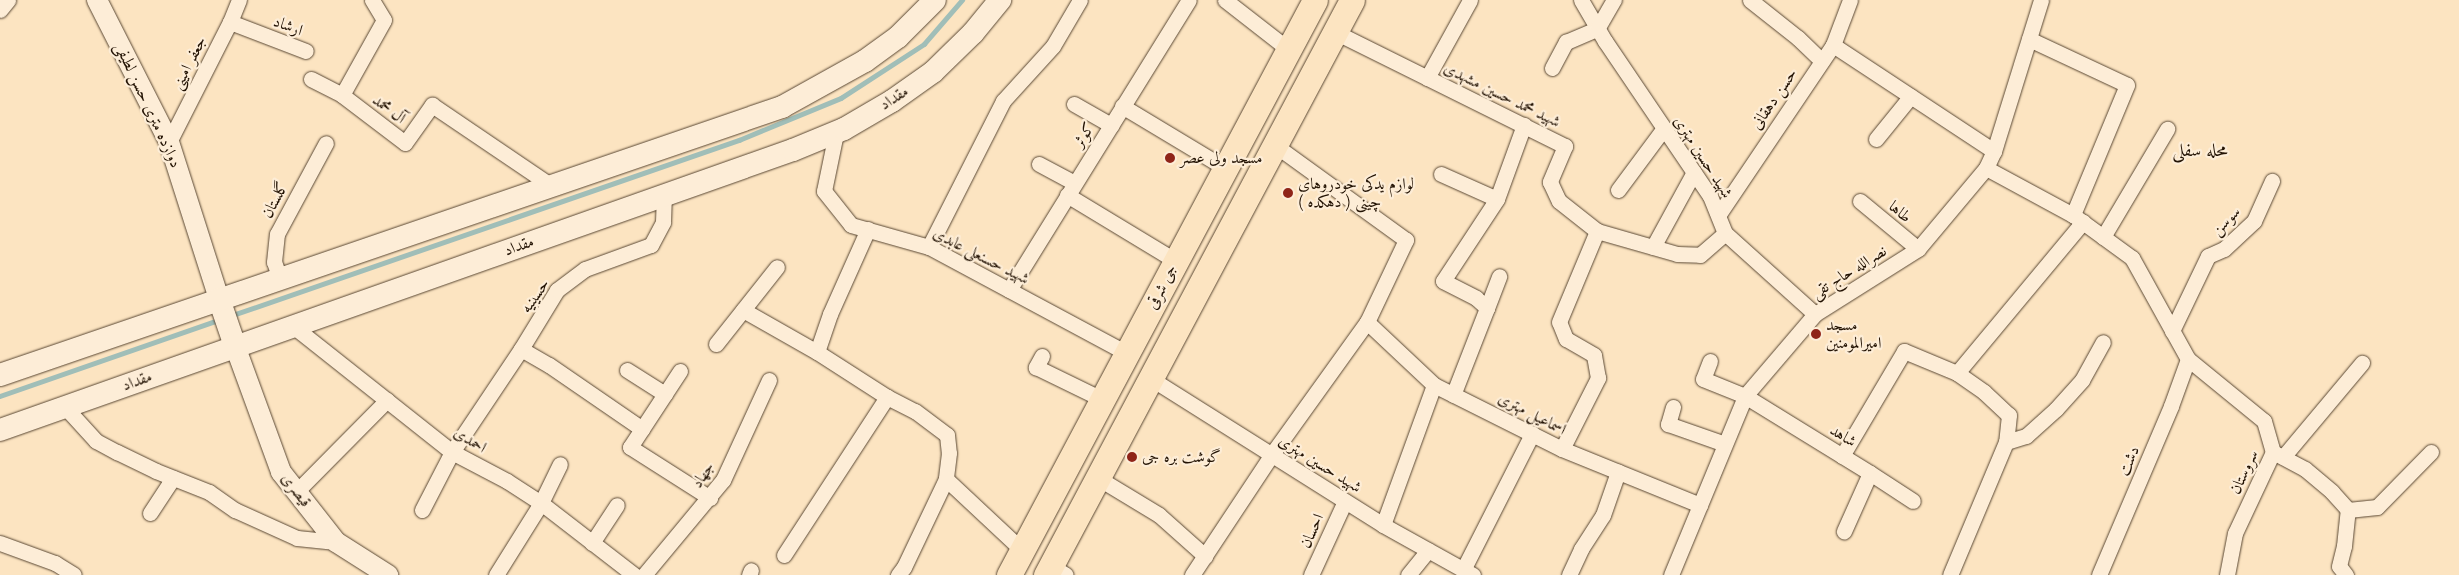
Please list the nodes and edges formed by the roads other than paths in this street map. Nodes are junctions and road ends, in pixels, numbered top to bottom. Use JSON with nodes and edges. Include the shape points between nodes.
{"nodes":[{"id":1,"x":8,"y":0,"type":"edge"},
{"id":2,"x":97,"y":0,"type":"edge"},
{"id":3,"x":238,"y":0,"type":"edge"},
{"id":4,"x":372,"y":0,"type":"edge"},
{"id":5,"x":936,"y":0,"type":"edge"},
{"id":6,"x":1000,"y":0,"type":"edge"},
{"id":7,"x":1080,"y":0,"type":"edge"},
{"id":8,"x":1189,"y":0,"type":"edge"},
{"id":9,"x":1225,"y":0,"type":"edge"},
{"id":10,"x":1315,"y":0,"type":"edge"},
{"id":11,"x":1352,"y":0,"type":"edge"},
{"id":12,"x":1470,"y":0,"type":"edge"},
{"id":13,"x":1581,"y":0,"type":"edge"},
{"id":14,"x":1614,"y":0,"type":"edge"},
{"id":15,"x":1750,"y":0,"type":"edge"},
{"id":16,"x":1850,"y":0,"type":"edge"},
{"id":17,"x":2041,"y":0,"type":"edge"},
{"id":18,"x":0,"y":10,"type":"edge"},
{"id":19,"x":230,"y":22,"type":"junction"},
{"id":20,"x":1597,"y":29,"type":"junction"},
{"id":21,"x":1335,"y":32,"type":"junction"},
{"id":22,"x":2029,"y":39,"type":"junction"},
{"id":23,"x":1833,"y":45,"type":"junction"},
{"id":24,"x":1288,"y":49,"type":"junction"},
{"id":25,"x":306,"y":51,"type":"dead end"},
{"id":26,"x":1822,"y":61,"type":"junction"},
{"id":27,"x":1552,"y":68,"type":"dead end"},
{"id":28,"x":1427,"y":78,"type":"junction"},
{"id":29,"x":311,"y":79,"type":"dead end"},
{"id":30,"x":342,"y":95,"type":"junction"},
{"id":31,"x":1911,"y":96,"type":"junction"},
{"id":32,"x":1074,"y":104,"type":"dead end"},
{"id":33,"x":1122,"y":106,"type":"junction"},
{"id":34,"x":1111,"y":125,"type":"junction"},
{"id":35,"x":1524,"y":125,"type":"junction"},
{"id":36,"x":1664,"y":128,"type":"junction"},
{"id":37,"x":2167,"y":129,"type":"dead end"},
{"id":38,"x":836,"y":133,"type":"junction"},
{"id":39,"x":1876,"y":139,"type":"dead end"},
{"id":40,"x":168,"y":142,"type":"junction"},
{"id":41,"x":326,"y":143,"type":"dead end"},
{"id":42,"x":1275,"y":145,"type":"junction"},
{"id":43,"x":1994,"y":151,"type":"junction"},
{"id":44,"x":1039,"y":164,"type":"dead end"},
{"id":45,"x":1225,"y":168,"type":"junction"},
{"id":46,"x":1986,"y":168,"type":"junction"},
{"id":47,"x":1694,"y":172,"type":"junction"},
{"id":48,"x":1441,"y":174,"type":"dead end"},
{"id":49,"x":2272,"y":181,"type":"dead end"},
{"id":50,"x":550,"y":185,"type":"junction"},
{"id":51,"x":1071,"y":189,"type":"junction"},
{"id":52,"x":1618,"y":190,"type":"dead end"},
{"id":53,"x":664,"y":194,"type":"junction"},
{"id":54,"x":1497,"y":199,"type":"junction"},
{"id":55,"x":1860,"y":201,"type":"dead end"},
{"id":56,"x":1719,"y":214,"type":"junction"},
{"id":57,"x":2078,"y":218,"type":"junction"},
{"id":58,"x":868,"y":230,"type":"junction"},
{"id":59,"x":1597,"y":231,"type":"junction"},
{"id":60,"x":1725,"y":233,"type":"junction"},
{"id":61,"x":2103,"y":237,"type":"junction"},
{"id":62,"x":929,"y":247,"type":"junction"},
{"id":63,"x":1654,"y":247,"type":"junction"},
{"id":64,"x":1918,"y":249,"type":"junction"},
{"id":65,"x":1176,"y":261,"type":"junction"},
{"id":66,"x":776,"y":267,"type":"dead end"},
{"id":67,"x":1499,"y":276,"type":"dead end"},
{"id":68,"x":280,"y":278,"type":"junction"},
{"id":69,"x":1009,"y":290,"type":"junction"},
{"id":70,"x":219,"y":299,"type":"junction"},
{"id":71,"x":1488,"y":308,"type":"junction"},
{"id":72,"x":743,"y":310,"type":"junction"},
{"id":73,"x":1815,"y":314,"type":"junction"},
{"id":74,"x":1367,"y":322,"type":"junction"},
{"id":75,"x":293,"y":326,"type":"junction"},
{"id":76,"x":2172,"y":331,"type":"junction"},
{"id":77,"x":2103,"y":342,"type":"dead end"},
{"id":78,"x":716,"y":344,"type":"dead end"},
{"id":79,"x":236,"y":346,"type":"junction"},
{"id":80,"x":521,"y":349,"type":"junction"},
{"id":81,"x":817,"y":352,"type":"junction"},
{"id":82,"x":1127,"y":353,"type":"junction"},
{"id":83,"x":1042,"y":356,"type":"dead end"},
{"id":84,"x":2188,"y":359,"type":"junction"},
{"id":85,"x":1710,"y":361,"type":"dead end"},
{"id":86,"x":2362,"y":363,"type":"dead end"},
{"id":87,"x":627,"y":370,"type":"dead end"},
{"id":88,"x":680,"y":371,"type":"dead end"},
{"id":89,"x":1957,"y":373,"type":"junction"},
{"id":90,"x":0,"y":375,"type":"edge"},
{"id":91,"x":1150,"y":378,"type":"junction"},
{"id":92,"x":769,"y":380,"type":"dead end"},
{"id":93,"x":1434,"y":385,"type":"junction"},
{"id":94,"x":665,"y":394,"type":"junction"},
{"id":95,"x":1453,"y":395,"type":"junction"},
{"id":96,"x":1745,"y":396,"type":"junction"},
{"id":97,"x":887,"y":397,"type":"junction"},
{"id":98,"x":387,"y":400,"type":"junction"},
{"id":99,"x":1102,"y":400,"type":"junction"},
{"id":100,"x":65,"y":407,"type":"junction"},
{"id":101,"x":1673,"y":407,"type":"dead end"},
{"id":102,"x":642,"y":429,"type":"junction"},
{"id":103,"x":0,"y":430,"type":"edge"},
{"id":104,"x":1532,"y":434,"type":"junction"},
{"id":105,"x":2006,"y":442,"type":"junction"},
{"id":106,"x":1725,"y":444,"type":"junction"},
{"id":107,"x":1562,"y":449,"type":"junction"},
{"id":108,"x":452,"y":452,"type":"junction"},
{"id":109,"x":2431,"y":452,"type":"dead end"},
{"id":110,"x":1272,"y":454,"type":"junction"},
{"id":111,"x":2278,"y":454,"type":"junction"},
{"id":112,"x":1842,"y":456,"type":"junction"},
{"id":113,"x":560,"y":464,"type":"dead end"},
{"id":114,"x":1618,"y":472,"type":"junction"},
{"id":115,"x":1870,"y":473,"type":"junction"},
{"id":116,"x":174,"y":478,"type":"junction"},
{"id":117,"x":946,"y":478,"type":"junction"},
{"id":118,"x":1098,"y":478,"type":"junction"},
{"id":119,"x":297,"y":491,"type":"junction"},
{"id":120,"x":710,"y":498,"type":"junction"},
{"id":121,"x":1345,"y":501,"type":"junction"},
{"id":122,"x":1913,"y":501,"type":"dead end"},
{"id":123,"x":540,"y":503,"type":"junction"},
{"id":124,"x":617,"y":505,"type":"dead end"},
{"id":125,"x":1700,"y":505,"type":"junction"},
{"id":126,"x":422,"y":510,"type":"dead end"},
{"id":127,"x":2348,"y":510,"type":"junction"},
{"id":128,"x":150,"y":513,"type":"dead end"},
{"id":129,"x":1384,"y":525,"type":"junction"},
{"id":130,"x":1844,"y":531,"type":"dead end"},
{"id":131,"x":336,"y":542,"type":"junction"},
{"id":132,"x":0,"y":543,"type":"edge"},
{"id":133,"x":592,"y":543,"type":"junction"},
{"id":134,"x":1022,"y":550,"type":"junction"},
{"id":135,"x":1428,"y":550,"type":"junction"},
{"id":136,"x":784,"y":555,"type":"dead end"},
{"id":137,"x":1205,"y":556,"type":"junction"},
{"id":138,"x":1054,"y":572,"type":"edge"},
{"id":139,"x":1468,"y":572,"type":"edge"},
{"id":140,"x":1316,"y":573,"type":"edge"},
{"id":141,"x":74,"y":575,"type":"edge"},
{"id":142,"x":388,"y":575,"type":"edge"},
{"id":143,"x":496,"y":575,"type":"edge"},
{"id":144,"x":634,"y":575,"type":"edge"},
{"id":145,"x":644,"y":575,"type":"edge"},
{"id":146,"x":898,"y":575,"type":"edge"},
{"id":147,"x":1009,"y":575,"type":"edge"},
{"id":148,"x":1192,"y":575,"type":"edge"},
{"id":149,"x":1408,"y":575,"type":"edge"},
{"id":150,"x":1569,"y":575,"type":"edge"},
{"id":151,"x":1671,"y":575,"type":"edge"},
{"id":152,"x":1950,"y":575,"type":"edge"},
{"id":153,"x":2099,"y":575,"type":"edge"},
{"id":154,"x":2227,"y":575,"type":"edge"},
{"id":155,"x":2346,"y":575,"type":"edge"}],
"edges":[{"from":1,"to":18,"type":"street"},
{"from":2,"to":40,"type":"street","name":"دوازده متری حسن لطیفی"},
{"from":3,"to":19,"type":"street","name":"جعفر امینی"},
{"from":4,"to":30,"type":"street","via":[[384,20]]},
{"from":5,"to":50,"type":"main road","via":[[898,37],[865,61],[782,107]]},
{"from":6,"to":38,"type":"main road","name":"مقداد","via":[[973,33],[933,72],[892,101]]},
{"from":7,"to":62,"type":"street","via":[[1053,46],[1003,101]]},
{"from":8,"to":33,"type":"street","name":"کوثر"},
{"from":9,"to":24,"type":"street"},
{"from":10,"to":24,"type":"main road","name":"جی شرقی"},
{"from":11,"to":21,"type":"main road","name":"جی شرقی"},
{"from":12,"to":28,"type":"street"},
{"from":13,"to":20,"type":"street","name":"شهید حسین مهتری"},
{"from":14,"to":20,"type":"street"},
{"from":15,"to":26,"type":"street"},
{"from":16,"to":23,"type":"street","name":"حسن دهقانی"},
{"from":17,"to":22,"type":"street","name":"نصرالله حاج تقی"},
{"from":19,"to":25,"type":"street","name":"ارشاد"},
{"from":19,"to":40,"type":"street","name":"جعفر امینی"},
{"from":20,"to":27,"type":"street","via":[[1566,42]]},
{"from":20,"to":36,"type":"street","name":"شهید حسین مهتری"},
{"from":21,"to":28,"type":"street","name":"شهید محمد حسین مشهدی"},
{"from":21,"to":42,"type":"main road","name":"جی شرقی"},
{"from":22,"to":43,"type":"street","name":"نصرالله حاج تقی"},
{"from":22,"to":57,"type":"street","via":[[2127,85]]},
{"from":23,"to":26,"type":"street","name":"حسن دهقانی"},
{"from":23,"to":31,"type":"street"},
{"from":24,"to":45,"type":"main road","name":"جی شرقی"},
{"from":26,"to":56,"type":"street","name":"حسن دهقانی"},
{"from":28,"to":35,"type":"street","name":"شهید محمد حسین مشهدی"},
{"from":29,"to":30,"type":"street"},
{"from":30,"to":50,"type":"street","name":"آل محمد","via":[[405,143],[432,105]]},
{"from":31,"to":39,"type":"street"},
{"from":31,"to":43,"type":"street"},
{"from":32,"to":34,"type":"street"},
{"from":33,"to":34,"type":"street","name":"کوثر"},
{"from":33,"to":45,"type":"street"},
{"from":34,"to":51,"type":"street","name":"کوثر"},
{"from":35,"to":54,"type":"street"},
{"from":35,"to":59,"type":"street","name":"شهید محمد حسین مشهدی","via":[[1565,146],[1550,182],[1559,201]]},
{"from":36,"to":47,"type":"street","name":"شهید حسین مهتری"},
{"from":36,"to":52,"type":"street"},
{"from":37,"to":61,"type":"street"},
{"from":38,"to":53,"type":"main road","name":"مقداد"},
{"from":38,"to":58,"type":"street","name":"شهید حسنعلی عابدی","via":[[824,192],[851,224]]},
{"from":40,"to":70,"type":"street","name":"دوازده متری حسن لطیفی"},
{"from":41,"to":68,"type":"street","name":"گلستان","via":[[277,234],[274,262]]},
{"from":42,"to":74,"type":"street","via":[[1406,240]]},
{"from":42,"to":91,"type":"main road","name":"جی شرقی"},
{"from":43,"to":46,"type":"street","name":"نصرالله حاج تقی"},
{"from":44,"to":51,"type":"street"},
{"from":45,"to":65,"type":"main road","name":"جی شرقی"},
{"from":46,"to":57,"type":"street"},
{"from":46,"to":64,"type":"street","name":"نصرالله حاج تقی"},
{"from":47,"to":56,"type":"street","name":"شهید حسین مهتری"},
{"from":47,"to":63,"type":"street"},
{"from":48,"to":54,"type":"street"},
{"from":49,"to":76,"type":"street","name":"سوسن","via":[[2254,221],[2224,249],[2208,256]]},
{"from":50,"to":68,"type":"main road"},
{"from":51,"to":65,"type":"street"},
{"from":51,"to":69,"type":"street","name":"کوثر"},
{"from":53,"to":75,"type":"main road","name":"مقداد"},
{"from":53,"to":80,"type":"street","name":"حسینیه","via":[[663,222],[651,244],[585,269],[557,290]]},
{"from":54,"to":71,"type":"street","via":[[1443,281]]},
{"from":55,"to":64,"type":"street","name":"طاها"},
{"from":56,"to":60,"type":"street","name":"شهید حسین مهتری"},
{"from":57,"to":61,"type":"street"},
{"from":57,"to":89,"type":"street"},
{"from":58,"to":62,"type":"street","name":"شهید حسنعلی عابدی"},
{"from":58,"to":81,"type":"street","via":[[830,314]]},
{"from":59,"to":63,"type":"street","name":"شهید محمد حسین مشهدی"},
{"from":59,"to":107,"type":"street","via":[[1559,322],[1566,340],[1594,355],[1598,378]]},
{"from":60,"to":63,"type":"street","name":"شهید محمد حسین مشهدی","via":[[1700,255],[1677,254]]},
{"from":60,"to":73,"type":"street"},
{"from":61,"to":76,"type":"street","via":[[2132,258]]},
{"from":62,"to":69,"type":"street","name":"شهید حسنعلی عابدی"},
{"from":64,"to":73,"type":"street","name":"نصرالله حاج تقی"},
{"from":65,"to":82,"type":"main road","name":"جی شرقی"},
{"from":66,"to":72,"type":"street"},
{"from":67,"to":71,"type":"street"},
{"from":68,"to":70,"type":"main road"},
{"from":69,"to":82,"type":"street","name":"شهید حسنعلی عابدی"},
{"from":70,"to":79,"type":"main road"},
{"from":70,"to":90,"type":"main road"},
{"from":71,"to":95,"type":"street"},
{"from":72,"to":78,"type":"street"},
{"from":72,"to":81,"type":"street"},
{"from":73,"to":96,"type":"street","name":"نصرالله حاج تقی"},
{"from":74,"to":93,"type":"street","name":"اسماعیل مهتری"},
{"from":74,"to":110,"type":"street"},
{"from":75,"to":79,"type":"main road","name":"مقداد"},
{"from":75,"to":98,"type":"street","name":"احمدی"},
{"from":76,"to":84,"type":"street"},
{"from":77,"to":105,"type":"street","via":[[2082,380],[2056,409],[2026,436]]},
{"from":79,"to":100,"type":"main road","name":"مقداد"},
{"from":79,"to":119,"type":"street","name":"قیصری","via":[[281,472]]},
{"from":80,"to":102,"type":"street"},
{"from":80,"to":108,"type":"street","name":"حسینیه"},
{"from":81,"to":97,"type":"street"},
{"from":82,"to":99,"type":"main road","name":"جی شرقی"},
{"from":83,"to":99,"type":"street","via":[[1036,367]]},
{"from":84,"to":111,"type":"street","name":"سروستان","via":[[2264,421]]},
{"from":84,"to":153,"type":"street","name":"دشت","via":[[2172,406]]},
{"from":85,"to":96,"type":"street","name":"شاهد","via":[[1702,379]]},
{"from":86,"to":111,"type":"street"},
{"from":87,"to":94,"type":"street"},
{"from":88,"to":94,"type":"street"},
{"from":89,"to":105,"type":"street","via":[[2009,415]]},
{"from":89,"to":112,"type":"street","via":[[1904,351]]},
{"from":91,"to":110,"type":"street","name":"شهید حسین مهتری"},
{"from":91,"to":118,"type":"main road","name":"جی شرقی"},
{"from":92,"to":120,"type":"street","name":"جهاد","via":[[723,480]]},
{"from":93,"to":95,"type":"street","name":"اسماعیل مهتری"},
{"from":93,"to":129,"type":"street"},
{"from":94,"to":102,"type":"street"},
{"from":95,"to":104,"type":"street","name":"اسماعیل مهتری"},
{"from":96,"to":106,"type":"street","name":"نصرالله حاج تقی"},
{"from":96,"to":112,"type":"street","name":"شاهد"},
{"from":97,"to":117,"type":"street","via":[[915,411],[947,435]]},
{"from":97,"to":136,"type":"street"},
{"from":98,"to":108,"type":"street","name":"احمدی"},
{"from":98,"to":119,"type":"street"},
{"from":99,"to":134,"type":"main road","name":"جی شرقی"},
{"from":100,"to":103,"type":"main road","name":"مقداد"},
{"from":100,"to":116,"type":"street","via":[[96,441]]},
{"from":101,"to":106,"type":"street","via":[[1668,424]]},
{"from":102,"to":120,"type":"street","via":[[630,447]]},
{"from":104,"to":107,"type":"street","name":"اسماعیل مهتری"},
{"from":104,"to":139,"type":"street"},
{"from":105,"to":152,"type":"street"},
{"from":106,"to":125,"type":"street","name":"نصرالله حاج تقی"},
{"from":107,"to":114,"type":"street","name":"اسماعیل مهتری"},
{"from":108,"to":123,"type":"street","name":"احمدی"},
{"from":108,"to":126,"type":"street","name":"حسینیه"},
{"from":109,"to":127,"type":"street","via":[[2376,507]]},
{"from":110,"to":121,"type":"street","name":"شهید حسین مهتری"},
{"from":110,"to":137,"type":"street"},
{"from":111,"to":127,"type":"street","via":[[2319,480]]},
{"from":111,"to":154,"type":"street","name":"سروستان","via":[[2235,533]]},
{"from":112,"to":115,"type":"street","name":"شاهد"},
{"from":113,"to":123,"type":"street"},
{"from":114,"to":125,"type":"street","name":"اسماعیل مهتری"},
{"from":114,"to":150,"type":"street","via":[[1603,515]]},
{"from":115,"to":122,"type":"street","name":"شاهد"},
{"from":115,"to":130,"type":"street"},
{"from":116,"to":128,"type":"street"},
{"from":116,"to":131,"type":"street","via":[[209,492],[235,510],[297,538]]},
{"from":117,"to":134,"type":"street"},
{"from":117,"to":146,"type":"street"},
{"from":118,"to":137,"type":"street","via":[[1159,516]]},
{"from":118,"to":138,"type":"main road","name":"جی شرقی"},
{"from":119,"to":131,"type":"street","name":"قیصری"},
{"from":120,"to":145,"type":"street","name":"جهاد"},
{"from":121,"to":129,"type":"street","name":"شهید حسین مهتری"},
{"from":121,"to":140,"type":"street","name":"احسان"},
{"from":123,"to":133,"type":"street","name":"احمدی"},
{"from":123,"to":143,"type":"street"},
{"from":124,"to":133,"type":"street"},
{"from":125,"to":151,"type":"street","name":"نصرالله حاج تقی"},
{"from":127,"to":155,"type":"street","via":[[2339,566]]},
{"from":129,"to":135,"type":"street","name":"شهید حسین مهتری"},
{"from":131,"to":142,"type":"street","name":"قیصری"},
{"from":132,"to":141,"type":"street","via":[[55,563]]},
{"from":133,"to":144,"type":"street","name":"احمدی"},
{"from":134,"to":147,"type":"main road","name":"جی شرقی"},
{"from":135,"to":139,"type":"street","name":"شهید حسین مهتری"},
{"from":135,"to":149,"type":"street"},
{"from":137,"to":148,"type":"street"}]}
